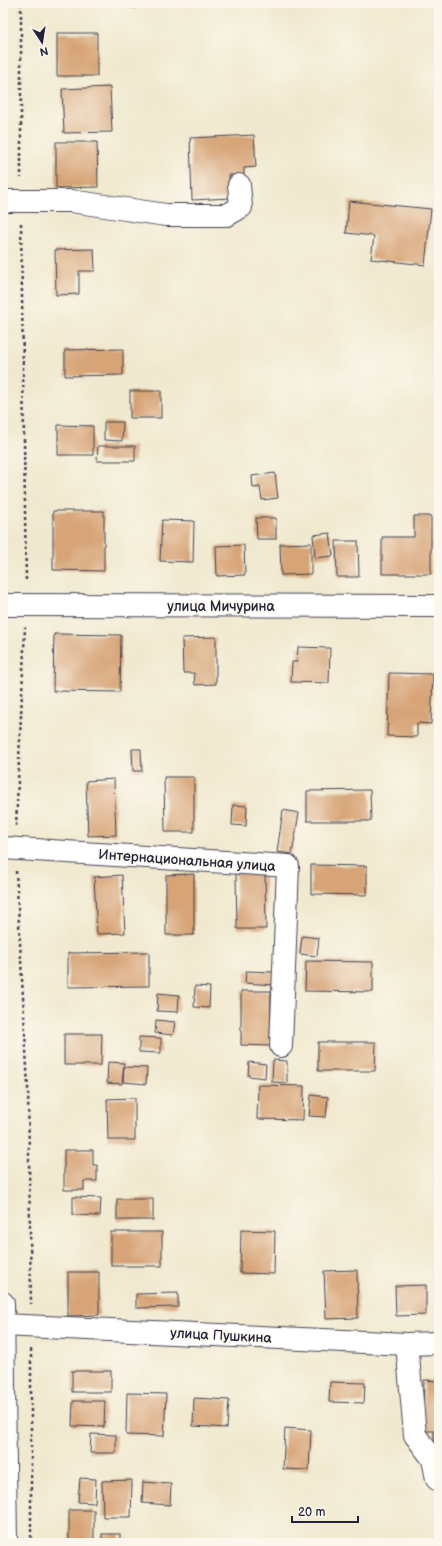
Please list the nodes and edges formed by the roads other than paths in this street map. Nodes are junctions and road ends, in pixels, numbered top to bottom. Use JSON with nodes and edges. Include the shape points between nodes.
{"nodes":[{"id":1,"x":239,"y":185,"type":"dead end"},
{"id":2,"x":12,"y":201,"type":"edge"},
{"id":3,"x":3,"y":605,"type":"edge"},
{"id":4,"x":439,"y":606,"type":"edge"},
{"id":5,"x":9,"y":849,"type":"edge"},
{"id":6,"x":281,"y":1046,"type":"dead end"},
{"id":7,"x":3,"y":1303,"type":"edge"},
{"id":8,"x":3,"y":1326,"type":"edge"},
{"id":9,"x":407,"y":1344,"type":"junction"},
{"id":10,"x":439,"y":1344,"type":"edge"},
{"id":11,"x":3,"y":1377,"type":"edge"},
{"id":12,"x":437,"y":1479,"type":"dead end"},
{"id":13,"x":6,"y":1543,"type":"edge"}],
"edges":[{"from":1,"to":2,"type":"street","via":[[241,207],[227,215],[166,215],[71,201]]},
{"from":3,"to":4,"type":"street","name":"улица Мичурина"},
{"from":5,"to":6,"type":"street","name":"Интернациональная улица","via":[[288,866]]},
{"from":7,"to":8,"type":"street"},
{"from":8,"to":9,"type":"street","name":"улица Пушкина"},
{"from":8,"to":11,"type":"street"},
{"from":9,"to":10,"type":"street","name":"улица Пушкина"},
{"from":9,"to":12,"type":"street","via":[[414,1435],[433,1459]]},
{"from":11,"to":13,"type":"street"}]}
